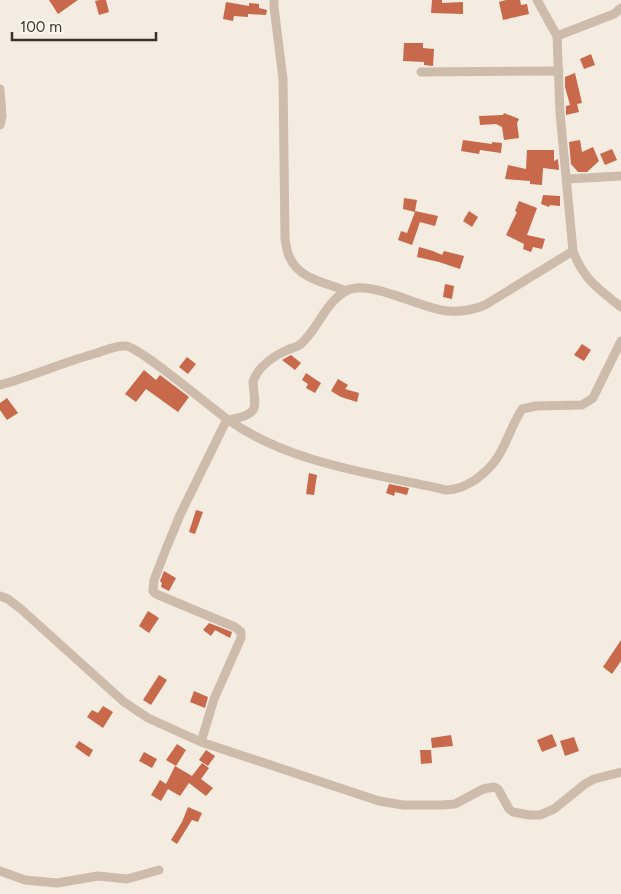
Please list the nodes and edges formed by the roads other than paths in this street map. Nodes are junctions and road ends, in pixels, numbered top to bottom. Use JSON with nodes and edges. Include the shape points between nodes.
{"nodes":[{"id":1,"x":274,"y":0,"type":"edge"},
{"id":2,"x":537,"y":0,"type":"edge"},
{"id":3,"x":621,"y":8,"type":"edge"},
{"id":4,"x":557,"y":36,"type":"junction"},
{"id":5,"x":421,"y":72,"type":"dead end"},
{"id":6,"x":559,"y":72,"type":"junction"},
{"id":7,"x":0,"y":89,"type":"edge"},
{"id":8,"x":0,"y":125,"type":"edge"},
{"id":9,"x":621,"y":176,"type":"edge"},
{"id":10,"x":567,"y":179,"type":"junction"},
{"id":11,"x":573,"y":251,"type":"junction"},
{"id":12,"x":346,"y":291,"type":"junction"},
{"id":13,"x":621,"y":307,"type":"edge"},
{"id":14,"x":621,"y":341,"type":"edge"},
{"id":15,"x":0,"y":385,"type":"edge"},
{"id":16,"x":228,"y":420,"type":"junction"},
{"id":17,"x":0,"y":596,"type":"edge"},
{"id":18,"x":201,"y":742,"type":"junction"},
{"id":19,"x":621,"y":772,"type":"edge"},
{"id":20,"x":159,"y":870,"type":"dead end"},
{"id":21,"x":0,"y":871,"type":"edge"}],
"edges":[{"from":1,"to":12,"type":"street","via":[[283,79],[285,239],[289,257],[296,269],[308,277]]},
{"from":2,"to":4,"type":"street"},
{"from":3,"to":4,"type":"street","via":[[614,14]]},
{"from":4,"to":6,"type":"street"},
{"from":5,"to":6,"type":"street"},
{"from":6,"to":10,"type":"street"},
{"from":7,"to":8,"type":"street"},
{"from":9,"to":10,"type":"street"},
{"from":10,"to":11,"type":"street"},
{"from":11,"to":12,"type":"street","via":[[485,305],[471,310],[434,309],[364,288]]},
{"from":11,"to":13,"type":"street","via":[[589,281]]},
{"from":12,"to":16,"type":"street","via":[[300,345],[262,367],[253,382],[256,402],[252,411]]},
{"from":14,"to":16,"type":"street","via":[[593,398],[582,405],[536,406],[522,410],[498,458],[473,481],[454,490],[300,456]]},
{"from":15,"to":16,"type":"street","via":[[75,359],[128,346]]},
{"from":16,"to":18,"type":"street","via":[[180,515],[153,587],[156,594],[236,627],[241,632]]},
{"from":17,"to":18,"type":"street","via":[[22,610],[124,702],[148,718]]},
{"from":18,"to":19,"type":"street","via":[[355,794],[403,805],[455,804],[482,789],[494,787],[498,788],[510,810],[529,815],[548,813],[585,784]]},
{"from":20,"to":21,"type":"street","via":[[128,879],[98,876],[57,882],[25,880]]}]}
